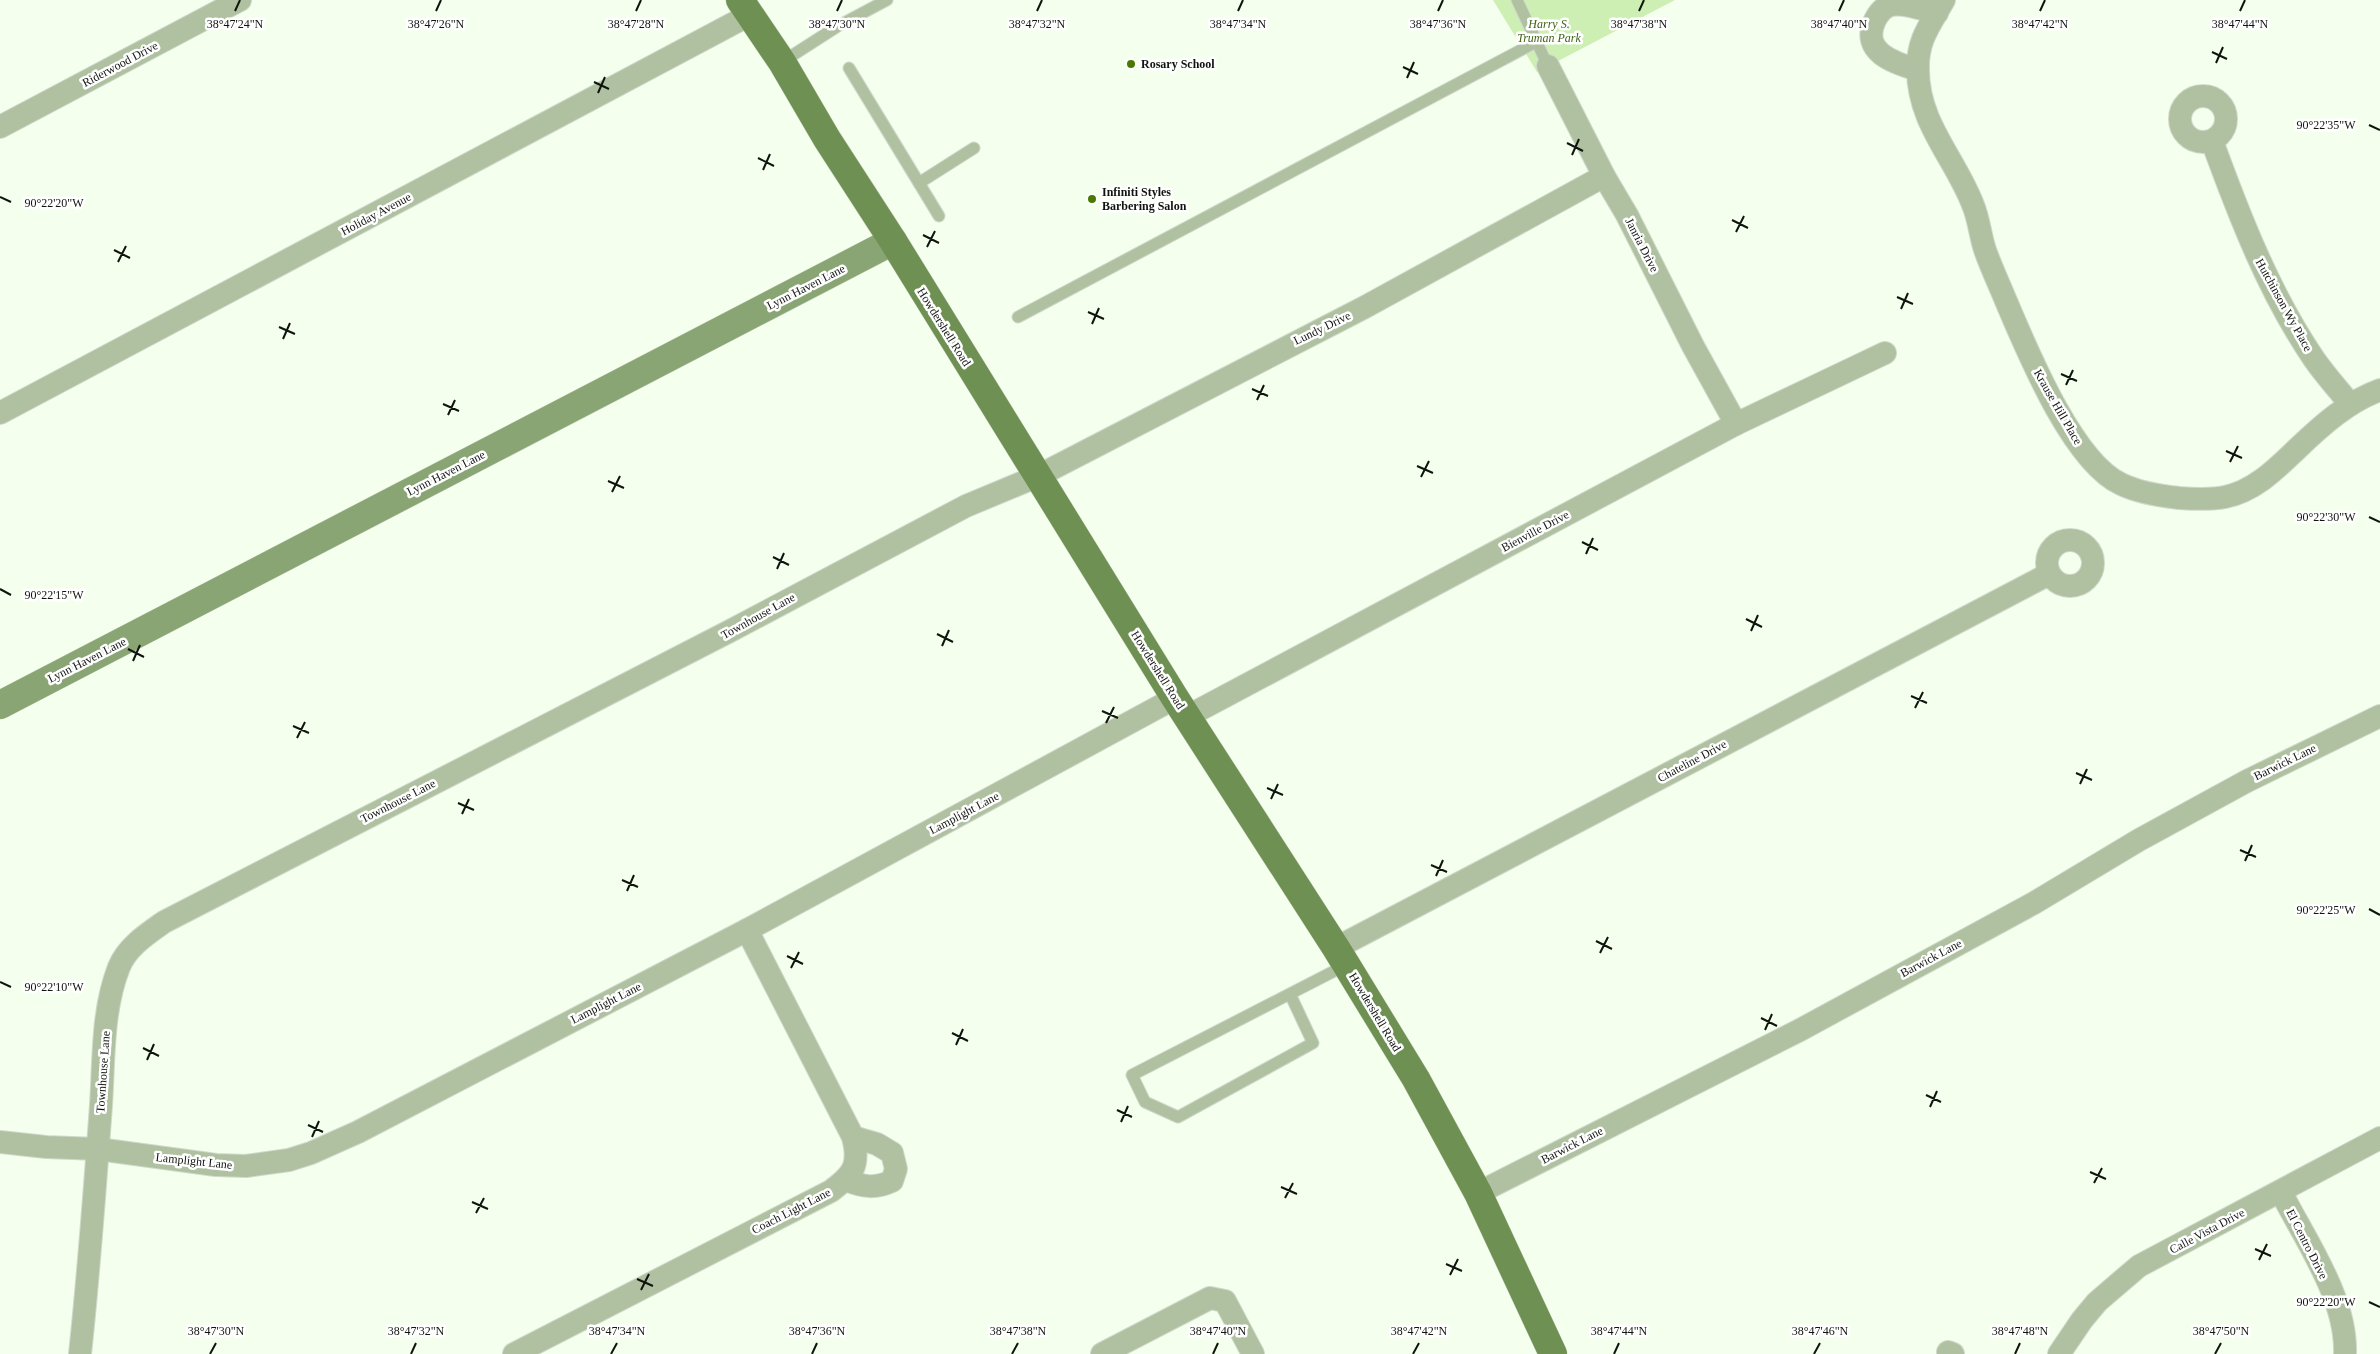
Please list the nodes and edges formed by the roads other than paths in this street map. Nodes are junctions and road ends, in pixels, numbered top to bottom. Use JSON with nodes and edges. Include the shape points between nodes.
{"nodes":[{"id":1,"x":240,"y":0,"type":"edge"},
{"id":2,"x":887,"y":0,"type":"edge"},
{"id":3,"x":1517,"y":0,"type":"edge"},
{"id":4,"x":1941,"y":6,"type":"edge"},
{"id":5,"x":745,"y":7,"type":"edge"},
{"id":6,"x":1536,"y":42,"type":"junction"},
{"id":7,"x":782,"y":62,"type":"junction"},
{"id":8,"x":1548,"y":66,"type":"joint"},
{"id":9,"x":849,"y":68,"type":"dead end"},
{"id":10,"x":1918,"y":70,"type":"junction"},
{"id":11,"x":0,"y":127,"type":"edge"},
{"id":12,"x":2212,"y":141,"type":"dead end"},
{"id":13,"x":974,"y":148,"type":"dead end"},
{"id":14,"x":1604,"y":176,"type":"junction"},
{"id":15,"x":920,"y":183,"type":"junction"},
{"id":16,"x":939,"y":216,"type":"dead end"},
{"id":17,"x":892,"y":241,"type":"junction"},
{"id":18,"x":1018,"y":317,"type":"dead end"},
{"id":19,"x":1885,"y":353,"type":"dead end"},
{"id":20,"x":2380,"y":390,"type":"edge"},
{"id":21,"x":2350,"y":404,"type":"junction"},
{"id":22,"x":0,"y":413,"type":"edge"},
{"id":23,"x":1736,"y":424,"type":"junction"},
{"id":24,"x":1038,"y":476,"type":"junction"},
{"id":25,"x":2049,"y":574,"type":"dead end"},
{"id":26,"x":0,"y":705,"type":"edge"},
{"id":27,"x":1181,"y":707,"type":"junction"},
{"id":28,"x":2380,"y":716,"type":"edge"},
{"id":29,"x":747,"y":930,"type":"junction"},
{"id":30,"x":1341,"y":956,"type":"junction"},
{"id":31,"x":1290,"y":994,"type":"junction"},
{"id":32,"x":853,"y":1137,"type":"junction"},
{"id":33,"x":2380,"y":1138,"type":"edge"},
{"id":34,"x":0,"y":1142,"type":"edge"},
{"id":35,"x":98,"y":1149,"type":"junction"},
{"id":36,"x":846,"y":1180,"type":"junction"},
{"id":37,"x":2281,"y":1192,"type":"junction"},
{"id":38,"x":1478,"y":1193,"type":"junction"},
{"id":39,"x":80,"y":1354,"type":"edge"},
{"id":40,"x":514,"y":1354,"type":"edge"},
{"id":41,"x":1102,"y":1354,"type":"edge"},
{"id":42,"x":1253,"y":1354,"type":"edge"},
{"id":43,"x":1553,"y":1354,"type":"edge"},
{"id":44,"x":2059,"y":1354,"type":"edge"},
{"id":45,"x":2345,"y":1354,"type":"edge"}],
"edges":[{"from":1,"to":11,"type":"street","name":"Riderwood Drive"},
{"from":2,"to":7,"type":"lane","via":[[838,26]]},
{"from":3,"to":6,"type":"lane"},
{"from":4,"to":10,"type":"street","name":"Krause Hill Place","via":[[1921,40]]},
{"from":4,"to":10,"type":"street","via":[[1891,5],[1878,12],[1870,31],[1873,44],[1883,57]]},
{"from":5,"to":7,"type":"main road","name":"Howdershell Road"},
{"from":5,"to":22,"type":"street","name":"Holiday Avenue"},
{"from":6,"to":8,"type":"lane"},
{"from":6,"to":18,"type":"lane"},
{"from":7,"to":17,"type":"main road","name":"Howdershell Road"},
{"from":8,"to":14,"type":"street","name":"Janria Drive"},
{"from":9,"to":15,"type":"lane"},
{"from":10,"to":21,"type":"street","name":"Krause Hill Place","via":[[1924,110],[1974,206],[1986,251],[2031,358],[2076,440],[2094,464],[2121,484],[2178,498],[2226,497],[2274,472]]},
{"from":12,"to":21,"type":"street","name":"Hutchinson Wy Place","via":[[2269,281],[2314,359]]},
{"from":13,"to":15,"type":"lane"},
{"from":14,"to":23,"type":"street","name":"Janria Drive"},
{"from":14,"to":24,"type":"street","name":"Lundy Drive","via":[[1365,307]]},
{"from":15,"to":16,"type":"lane"},
{"from":17,"to":24,"type":"main road","name":"Howdershell Road"},
{"from":17,"to":26,"type":"street","name":"Lynn Haven Lane"},
{"from":19,"to":23,"type":"street","name":"Bienville Drive"},
{"from":20,"to":21,"type":"street","name":"Krause Hill Place"},
{"from":23,"to":27,"type":"street","name":"Bienville Drive"},
{"from":24,"to":27,"type":"main road","name":"Howdershell Road"},
{"from":24,"to":35,"type":"street","name":"Townhouse Lane","via":[[958,510],[164,922],[131,949],[120,965],[113,988],[104,1040]]},
{"from":25,"to":30,"type":"street","name":"Chateline Drive"},
{"from":27,"to":29,"type":"street","name":"Lamplight Lane"},
{"from":27,"to":30,"type":"main road","name":"Howdershell Road"},
{"from":28,"to":38,"type":"street","name":"Barwick Lane","via":[[2247,780],[2034,903],[1800,1030]]},
{"from":29,"to":32,"type":"street"},
{"from":29,"to":35,"type":"street","name":"Lamplight Lane","via":[[358,1132],[311,1153],[268,1164],[226,1165]]},
{"from":30,"to":31,"type":"lane"},
{"from":30,"to":38,"type":"main road","name":"Howdershell Road","via":[[1416,1079]]},
{"from":31,"to":31,"type":"lane","via":[[1132,1075],[1144,1102],[1178,1117],[1313,1043]]},
{"from":32,"to":36,"type":"street","via":[[857,1154],[854,1169]]},
{"from":32,"to":36,"type":"street","via":[[878,1144],[892,1153],[896,1169],[892,1181],[881,1186],[863,1187]]},
{"from":33,"to":37,"type":"street","name":"Calle Vista Drive"},
{"from":34,"to":35,"type":"street","name":"Lamplight Lane"},
{"from":35,"to":39,"type":"street","name":"Townhouse Lane"},
{"from":36,"to":40,"type":"street","name":"Coach Light Lane","via":[[831,1191],[652,1285]]},
{"from":37,"to":44,"type":"street","name":"Calle Vista Drive","via":[[2139,1266],[2097,1302]]},
{"from":37,"to":45,"type":"street","name":"El Centro Drive","via":[[2330,1289],[2342,1320]]},
{"from":38,"to":43,"type":"main road","name":"Howdershell Road"},
{"from":41,"to":42,"type":"street","via":[[1210,1298],[1225,1301]]}]}
